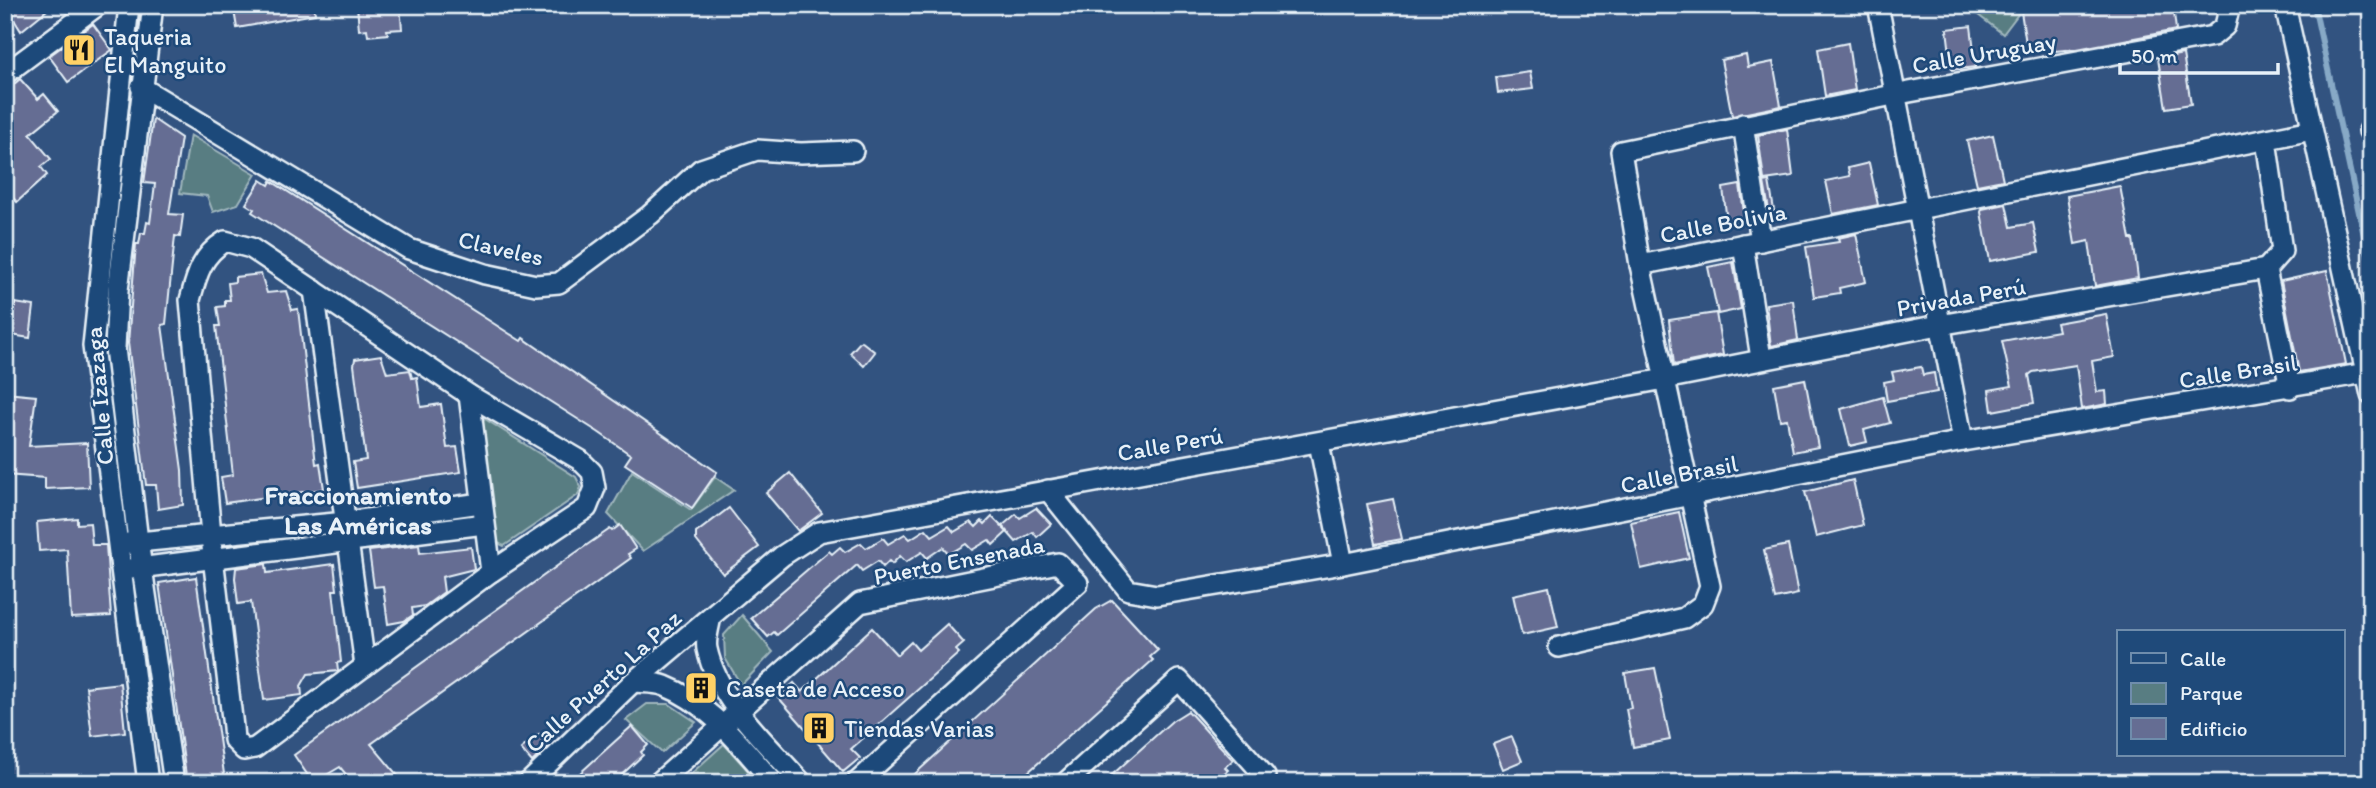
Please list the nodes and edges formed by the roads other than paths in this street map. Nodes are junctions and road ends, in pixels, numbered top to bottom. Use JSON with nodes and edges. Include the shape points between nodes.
{"nodes":[{"id":1,"x":98,"y":5,"type":"edge"},
{"id":2,"x":130,"y":5,"type":"edge"},
{"id":3,"x":154,"y":5,"type":"edge"},
{"id":4,"x":1878,"y":5,"type":"edge"},
{"id":5,"x":2230,"y":5,"type":"edge"},
{"id":6,"x":2285,"y":5,"type":"edge"},
{"id":7,"x":5,"y":74,"type":"edge"},
{"id":8,"x":141,"y":87,"type":"junction"},
{"id":9,"x":1893,"y":95,"type":"junction"},
{"id":10,"x":1743,"y":124,"type":"junction"},
{"id":11,"x":2312,"y":130,"type":"junction"},
{"id":12,"x":2266,"y":140,"type":"junction"},
{"id":13,"x":853,"y":151,"type":"dead end"},
{"id":14,"x":1916,"y":210,"type":"junction"},
{"id":15,"x":1752,"y":242,"type":"junction"},
{"id":16,"x":1640,"y":265,"type":"junction"},
{"id":17,"x":2266,"y":270,"type":"junction"},
{"id":18,"x":314,"y":290,"type":"junction"},
{"id":19,"x":1939,"y":326,"type":"junction"},
{"id":20,"x":1761,"y":358,"type":"junction"},
{"id":21,"x":2366,"y":373,"type":"junction"},
{"id":22,"x":1665,"y":379,"type":"junction"},
{"id":23,"x":2290,"y":388,"type":"junction"},
{"id":24,"x":469,"y":395,"type":"junction"},
{"id":25,"x":2371,"y":395,"type":"edge"},
{"id":26,"x":1963,"y":441,"type":"junction"},
{"id":27,"x":1319,"y":443,"type":"junction"},
{"id":28,"x":1048,"y":490,"type":"junction"},
{"id":29,"x":1691,"y":497,"type":"junction"},
{"id":30,"x":481,"y":503,"type":"junction"},
{"id":31,"x":484,"y":524,"type":"junction"},
{"id":32,"x":347,"y":531,"type":"junction"},
{"id":33,"x":212,"y":535,"type":"junction"},
{"id":34,"x":138,"y":541,"type":"junction"},
{"id":35,"x":117,"y":545,"type":"junction"},
{"id":36,"x":213,"y":557,"type":"junction"},
{"id":37,"x":1343,"y":564,"type":"junction"},
{"id":38,"x":143,"y":568,"type":"junction"},
{"id":39,"x":120,"y":570,"type":"junction"},
{"id":40,"x":491,"y":572,"type":"junction"},
{"id":41,"x":711,"y":617,"type":"junction"},
{"id":42,"x":1559,"y":647,"type":"dead end"},
{"id":43,"x":365,"y":666,"type":"junction"},
{"id":44,"x":633,"y":682,"type":"junction"},
{"id":45,"x":739,"y":710,"type":"junction"},
{"id":46,"x":722,"y":725,"type":"junction"},
{"id":47,"x":1261,"y":779,"type":"edge"},
{"id":48,"x":148,"y":783,"type":"edge"},
{"id":49,"x":174,"y":783,"type":"edge"},
{"id":50,"x":528,"y":783,"type":"edge"},
{"id":51,"x":658,"y":783,"type":"edge"},
{"id":52,"x":774,"y":783,"type":"edge"},
{"id":53,"x":802,"y":783,"type":"edge"},
{"id":54,"x":856,"y":783,"type":"edge"},
{"id":55,"x":1065,"y":783,"type":"edge"}],
"edges":[{"from":1,"to":7,"type":"street"},
{"from":2,"to":35,"type":"street","name":"Calle Izazaga","via":[[93,346]]},
{"from":3,"to":8,"type":"street","name":"Calle Izazaga"},
{"from":4,"to":9,"type":"street","name":"Calle Uruguay"},
{"from":5,"to":9,"type":"street","name":"Calle Uruguay","via":[[2225,26],[2213,36]]},
{"from":6,"to":11,"type":"street"},
{"from":8,"to":13,"type":"street","name":"Claveles","via":[[409,250],[536,285],[558,283],[650,215],[701,169],[757,150]]},
{"from":8,"to":34,"type":"street","name":"Calle Izazaga","via":[[115,348]]},
{"from":9,"to":10,"type":"street","name":"Calle Uruguay"},
{"from":9,"to":14,"type":"street","name":"Calle Uruguay"},
{"from":10,"to":15,"type":"street"},
{"from":10,"to":16,"type":"street","name":"Calle Uruguay","via":[[1621,151]]},
{"from":11,"to":12,"type":"street","name":"Calle Bolivia"},
{"from":11,"to":21,"type":"street"},
{"from":12,"to":14,"type":"street","name":"Calle Bolivia"},
{"from":12,"to":17,"type":"street","via":[[2282,251]]},
{"from":14,"to":15,"type":"street","name":"Calle Bolivia"},
{"from":14,"to":19,"type":"street","name":"Calle Uruguay"},
{"from":15,"to":16,"type":"street","name":"Calle Bolivia"},
{"from":15,"to":20,"type":"street"},
{"from":16,"to":22,"type":"street","name":"Calle Bolivia"},
{"from":17,"to":19,"type":"street","name":"Privada Perú"},
{"from":17,"to":23,"type":"street"},
{"from":18,"to":24,"type":"street"},
{"from":18,"to":32,"type":"street"},
{"from":18,"to":33,"type":"street","via":[[239,243],[225,241],[210,250],[198,269],[190,300]]},
{"from":19,"to":20,"type":"street","name":"Privada Perú"},
{"from":19,"to":26,"type":"street","name":"Calle Uruguay"},
{"from":20,"to":22,"type":"street","name":"Privada Perú"},
{"from":21,"to":23,"type":"street","name":"Calle Brasil"},
{"from":21,"to":25,"type":"street"},
{"from":22,"to":27,"type":"street","name":"Calle Perú"},
{"from":22,"to":29,"type":"street","name":"Calle Bolivia"},
{"from":23,"to":26,"type":"street","name":"Calle Brasil"},
{"from":24,"to":30,"type":"street"},
{"from":24,"to":40,"type":"street","via":[[580,460],[592,472],[595,488],[587,508]]},
{"from":26,"to":29,"type":"street","name":"Calle Brasil"},
{"from":27,"to":28,"type":"street","name":"Calle Perú"},
{"from":27,"to":37,"type":"street"},
{"from":28,"to":37,"type":"street","name":"Calle Brasil","via":[[1128,590],[1157,595]]},
{"from":28,"to":41,"type":"street","name":"Calle Perú","via":[[819,532],[782,556]]},
{"from":29,"to":37,"type":"street","name":"Calle Brasil"},
{"from":29,"to":42,"type":"street","name":"Calle Bolivia","via":[[1710,586],[1703,604],[1684,618]]},
{"from":30,"to":31,"type":"street"},
{"from":30,"to":32,"type":"street"},
{"from":31,"to":32,"type":"street"},
{"from":31,"to":40,"type":"street"},
{"from":32,"to":33,"type":"street"},
{"from":32,"to":36,"type":"street"},
{"from":32,"to":43,"type":"street"},
{"from":33,"to":34,"type":"street"},
{"from":33,"to":36,"type":"street"},
{"from":34,"to":35,"type":"street"},
{"from":34,"to":38,"type":"street","name":"Calle Izazaga"},
{"from":35,"to":39,"type":"street","name":"Calle Izazaga"},
{"from":36,"to":38,"type":"street"},
{"from":36,"to":43,"type":"street","via":[[234,740],[244,750],[255,748]]},
{"from":38,"to":39,"type":"street"},
{"from":38,"to":49,"type":"street","name":"Calle Izazaga"},
{"from":39,"to":48,"type":"street","name":"Calle Izazaga"},
{"from":40,"to":43,"type":"street"},
{"from":41,"to":44,"type":"street","name":"Calle Puerto La Paz"},
{"from":41,"to":45,"type":"street","via":[[706,647],[716,676]]},
{"from":44,"to":46,"type":"street","via":[[663,685]]},
{"from":44,"to":50,"type":"street","name":"Calle Puerto La Paz"},
{"from":45,"to":46,"type":"street","name":"Puerto Ensenada"},
{"from":45,"to":53,"type":"street"},
{"from":45,"to":54,"type":"street","name":"Puerto Ensenada","via":[[860,603],[1058,563],[1078,583]]},
{"from":46,"to":51,"type":"street","name":"Puerto Ensenada"},
{"from":46,"to":52,"type":"street"},
{"from":47,"to":55,"type":"street","via":[[1179,680]]}]}
